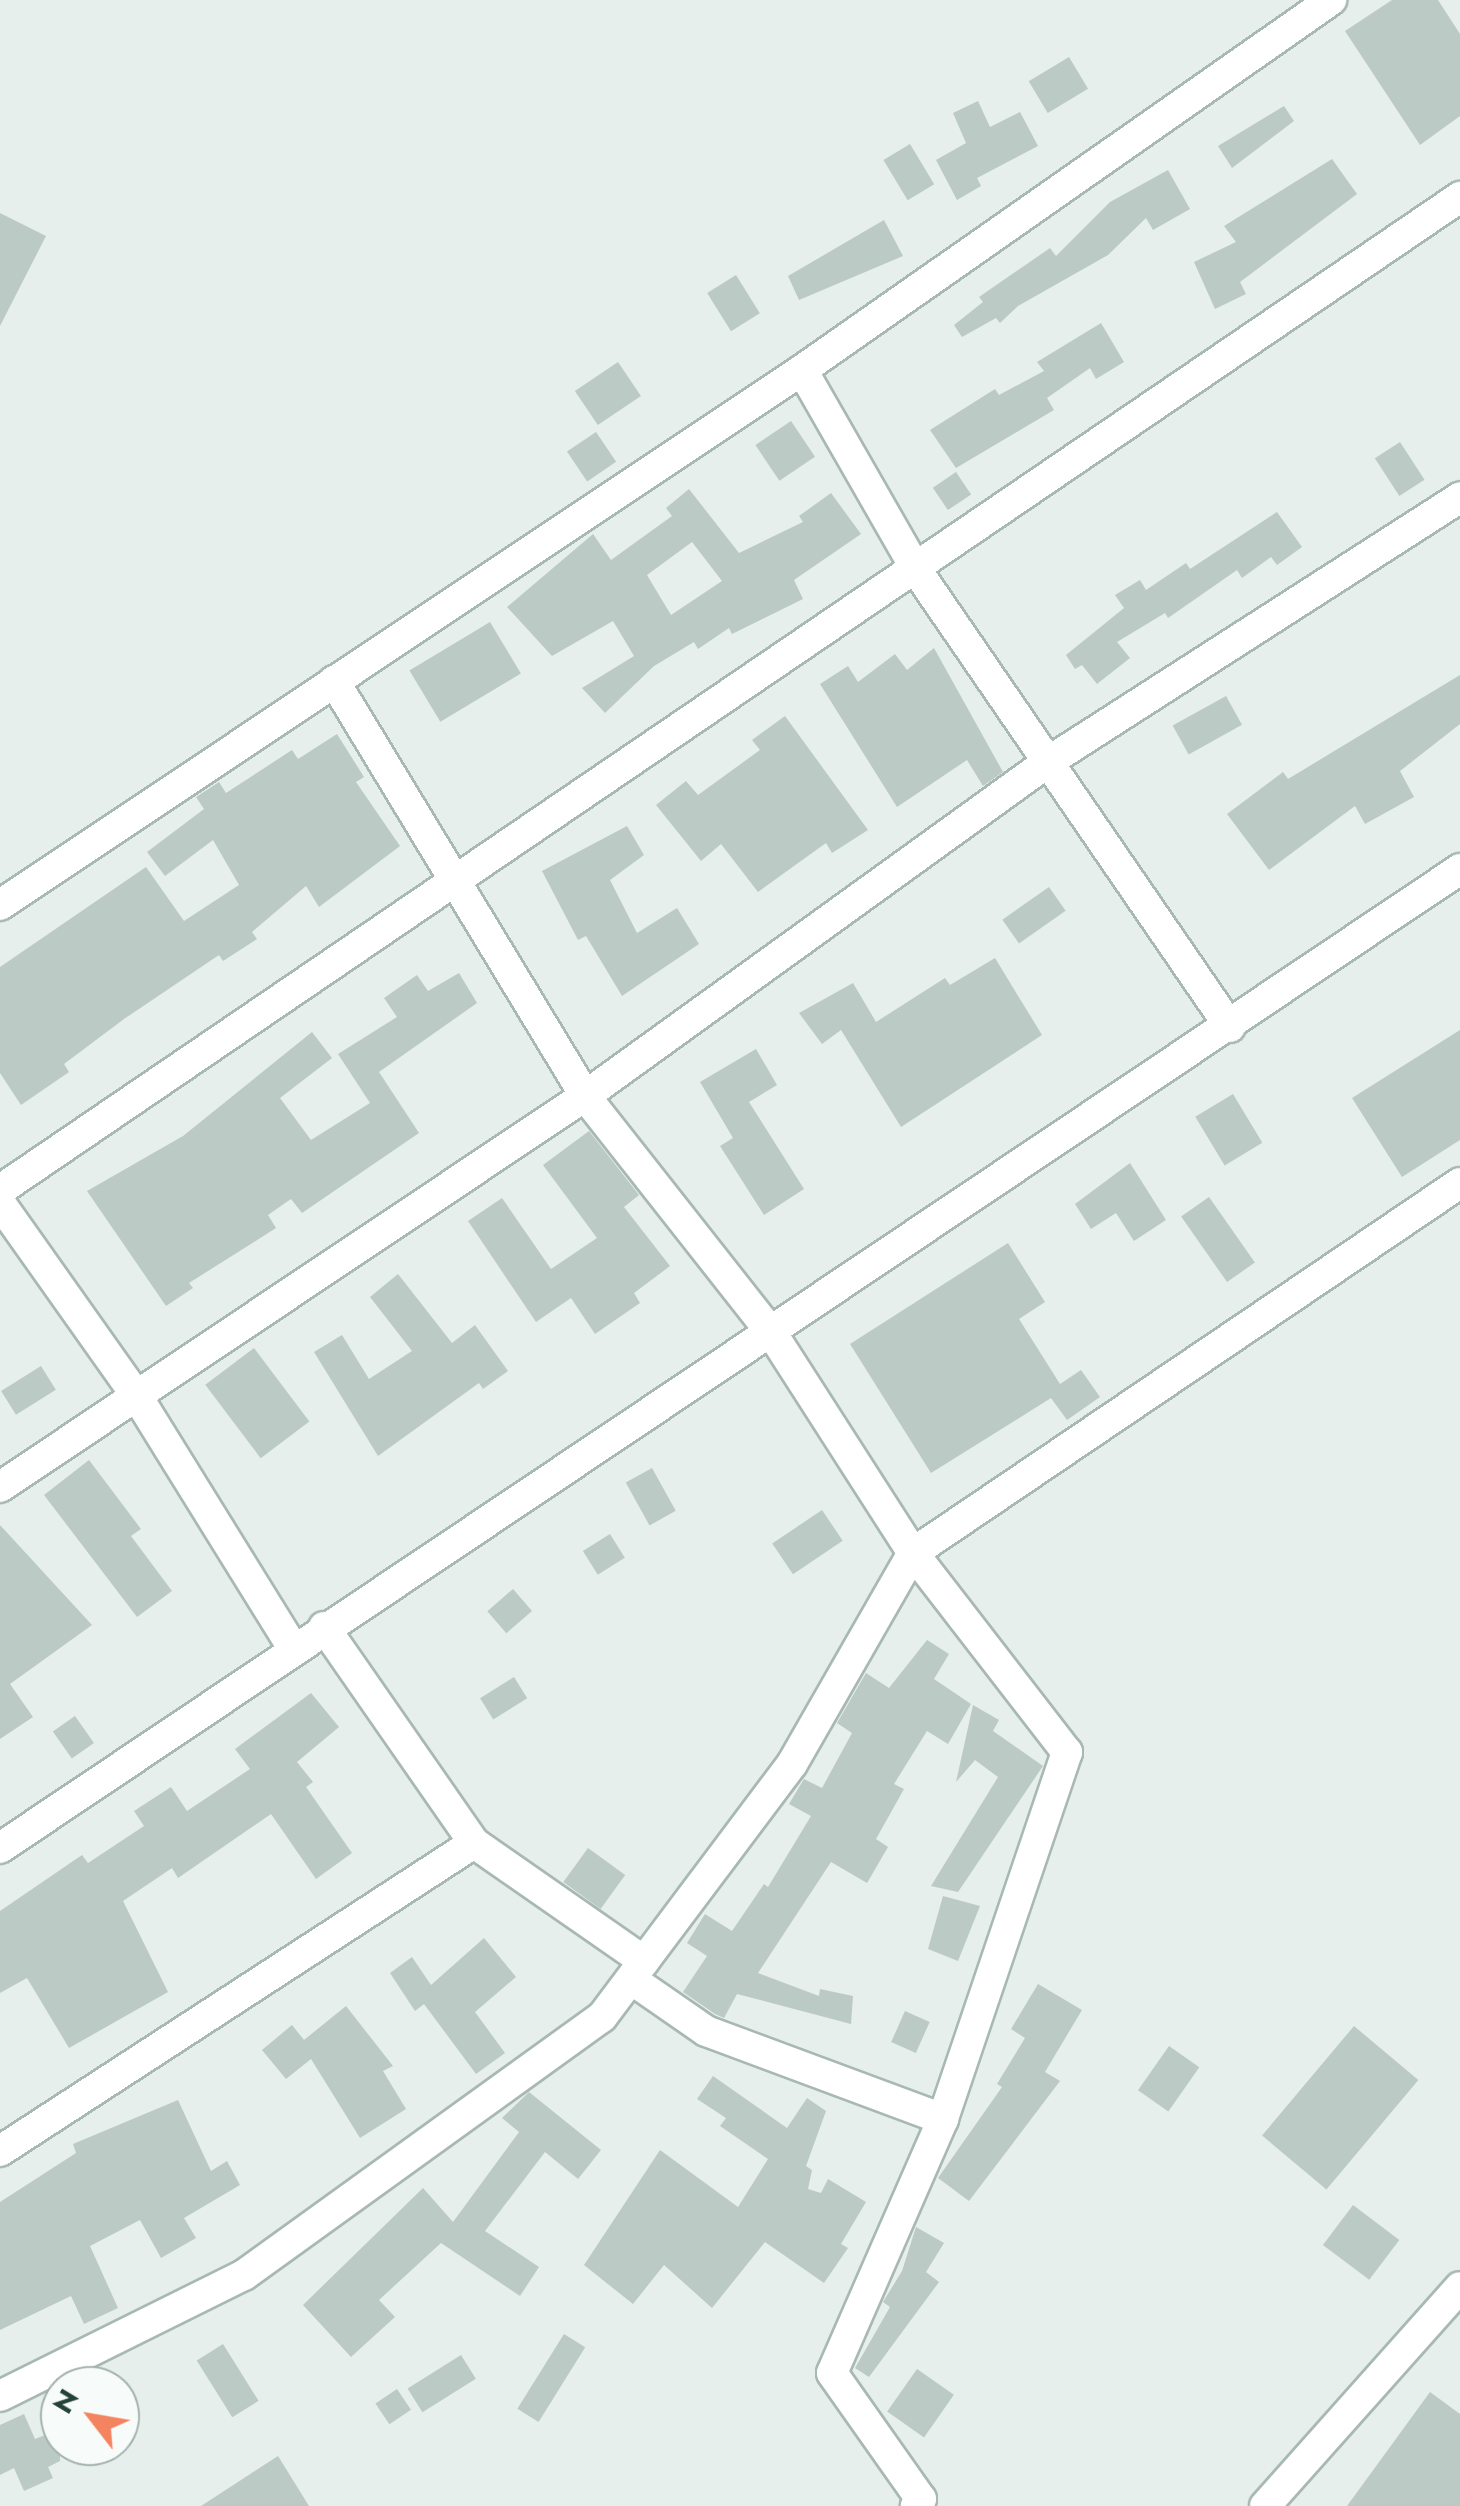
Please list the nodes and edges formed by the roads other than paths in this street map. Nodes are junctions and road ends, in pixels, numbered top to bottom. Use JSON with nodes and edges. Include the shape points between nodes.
{"nodes":[{"id":1,"x":1331,"y":0,"type":"edge"},
{"id":2,"x":1460,"y":197,"type":"edge"},
{"id":3,"x":802,"y":370,"type":"junction"},
{"id":4,"x":1460,"y":497,"type":"edge"},
{"id":5,"x":917,"y":571,"type":"junction"},
{"id":6,"x":334,"y":681,"type":"junction"},
{"id":7,"x":1048,"y":762,"type":"junction"},
{"id":8,"x":1460,"y":869,"type":"edge"},
{"id":9,"x":454,"y":882,"type":"junction"},
{"id":10,"x":0,"y":905,"type":"edge"},
{"id":11,"x":1230,"y":1027,"type":"junction"},
{"id":12,"x":585,"y":1096,"type":"junction"},
{"id":13,"x":1460,"y":1184,"type":"edge"},
{"id":14,"x":0,"y":1190,"type":"edge"},
{"id":15,"x":0,"y":1203,"type":"edge"},
{"id":16,"x":771,"y":1332,"type":"junction"},
{"id":17,"x":138,"y":1398,"type":"junction"},
{"id":18,"x":0,"y":1486,"type":"edge"},
{"id":19,"x":913,"y":1553,"type":"junction"},
{"id":20,"x":324,"y":1627,"type":"junction"},
{"id":21,"x":293,"y":1648,"type":"junction"},
{"id":22,"x":474,"y":1843,"type":"junction"},
{"id":23,"x":0,"y":1848,"type":"edge"},
{"id":24,"x":638,"y":1970,"type":"junction"},
{"id":25,"x":943,"y":2119,"type":"junction"},
{"id":26,"x":0,"y":2151,"type":"edge"},
{"id":27,"x":1460,"y":2287,"type":"edge"},
{"id":28,"x":0,"y":2396,"type":"edge"},
{"id":29,"x":921,"y":2504,"type":"edge"},
{"id":30,"x":1266,"y":2506,"type":"edge"}],
"edges":[{"from":1,"to":3,"type":"street"},
{"from":2,"to":5,"type":"street"},
{"from":3,"to":5,"type":"street"},
{"from":3,"to":6,"type":"street"},
{"from":4,"to":7,"type":"street"},
{"from":5,"to":7,"type":"street"},
{"from":5,"to":9,"type":"street"},
{"from":6,"to":9,"type":"street"},
{"from":6,"to":10,"type":"street"},
{"from":7,"to":11,"type":"street"},
{"from":7,"to":12,"type":"street"},
{"from":8,"to":11,"type":"street"},
{"from":9,"to":12,"type":"street"},
{"from":9,"to":14,"type":"street"},
{"from":11,"to":16,"type":"street"},
{"from":12,"to":16,"type":"street"},
{"from":12,"to":17,"type":"street"},
{"from":13,"to":19,"type":"street"},
{"from":15,"to":17,"type":"street"},
{"from":16,"to":19,"type":"street"},
{"from":16,"to":20,"type":"street"},
{"from":17,"to":18,"type":"street"},
{"from":17,"to":21,"type":"street"},
{"from":19,"to":24,"type":"street","via":[[792,1764]]},
{"from":19,"to":25,"type":"street","via":[[1067,1752]]},
{"from":20,"to":21,"type":"street"},
{"from":20,"to":22,"type":"street"},
{"from":21,"to":23,"type":"street"},
{"from":22,"to":24,"type":"street"},
{"from":22,"to":26,"type":"street"},
{"from":24,"to":25,"type":"street","via":[[706,2032]]},
{"from":24,"to":28,"type":"street","via":[[602,2017],[244,2275]]},
{"from":25,"to":29,"type":"street","via":[[832,2373]]},
{"from":27,"to":30,"type":"street"}]}
